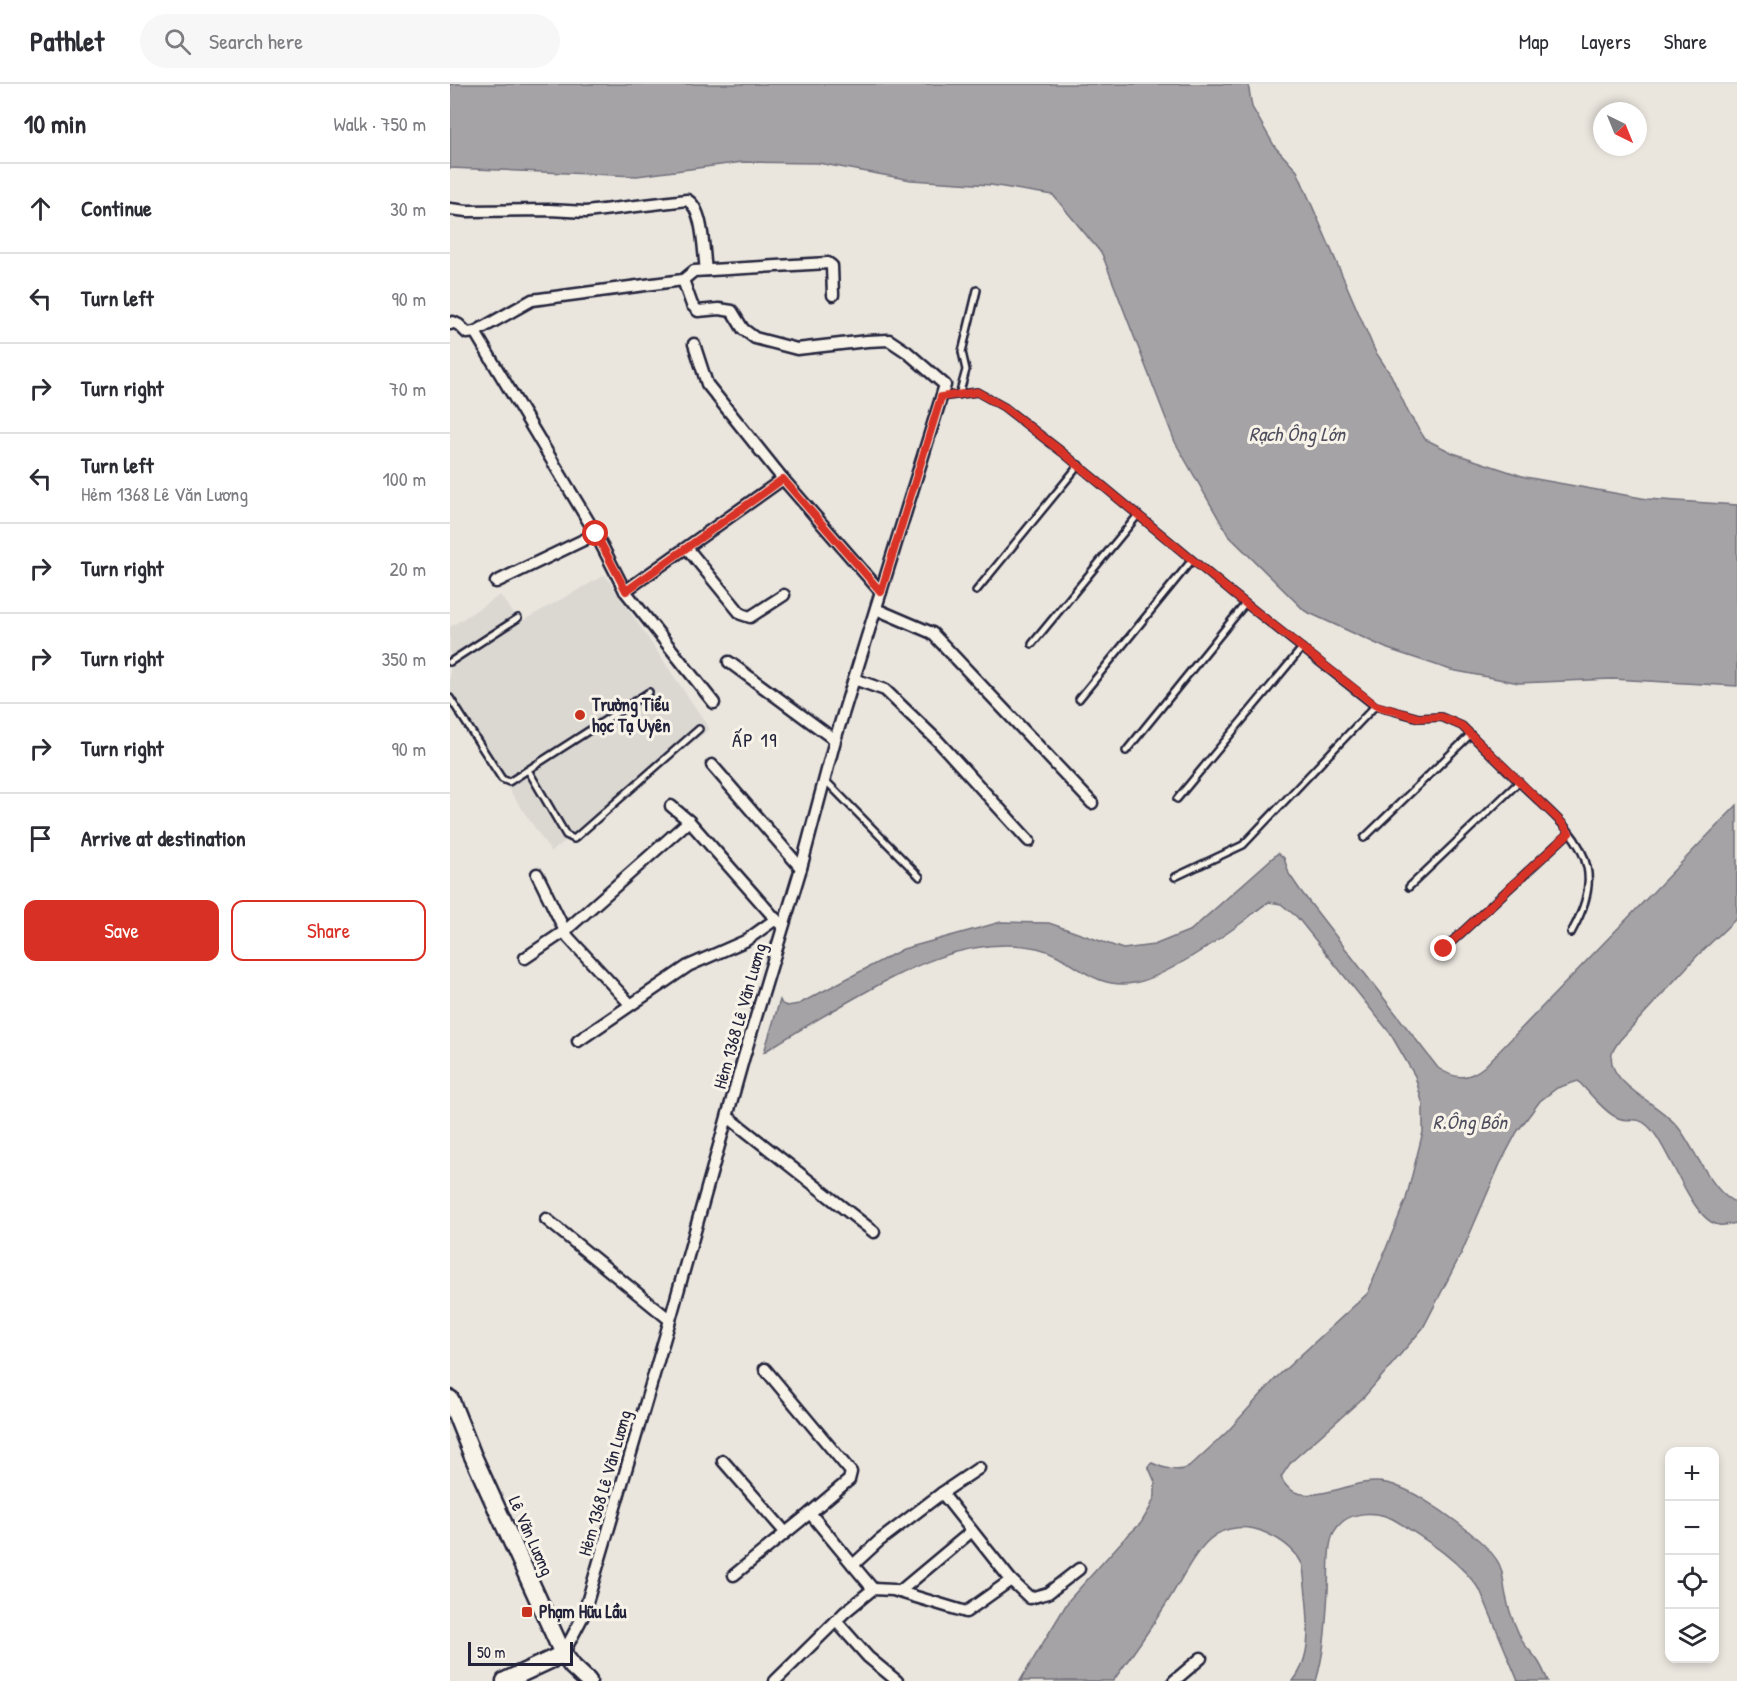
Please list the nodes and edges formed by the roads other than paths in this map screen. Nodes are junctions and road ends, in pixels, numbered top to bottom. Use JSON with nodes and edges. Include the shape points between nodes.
{"nodes":[{"id":1,"x":450,"y":209,"type":"edge"},
{"id":2,"x":706,"y":270,"type":"junction"},
{"id":3,"x":683,"y":280,"type":"junction"},
{"id":4,"x":977,"y":290,"type":"dead end"},
{"id":5,"x":833,"y":295,"type":"dead end"},
{"id":6,"x":450,"y":324,"type":"edge"},
{"id":7,"x":475,"y":332,"type":"junction"},
{"id":8,"x":694,"y":344,"type":"dead end"},
{"id":9,"x":959,"y":395,"type":"junction"},
{"id":10,"x":941,"y":397,"type":"junction"},
{"id":11,"x":1079,"y":465,"type":"junction"},
{"id":12,"x":783,"y":479,"type":"junction"},
{"id":13,"x":1138,"y":515,"type":"junction"},
{"id":14,"x":596,"y":534,"type":"junction"},
{"id":15,"x":687,"y":548,"type":"junction"},
{"id":16,"x":1192,"y":560,"type":"junction"},
{"id":17,"x":496,"y":582,"type":"dead end"},
{"id":18,"x":626,"y":591,"type":"junction"},
{"id":19,"x":976,"y":591,"type":"dead end"},
{"id":20,"x":881,"y":592,"type":"junction"},
{"id":21,"x":783,"y":595,"type":"dead end"},
{"id":22,"x":1245,"y":604,"type":"junction"},
{"id":23,"x":876,"y":609,"type":"junction"},
{"id":24,"x":518,"y":618,"type":"dead end"},
{"id":25,"x":1032,"y":644,"type":"dead end"},
{"id":26,"x":1302,"y":648,"type":"junction"},
{"id":27,"x":450,"y":662,"type":"edge"},
{"id":28,"x":729,"y":662,"type":"dead end"},
{"id":29,"x":854,"y":679,"type":"junction"},
{"id":30,"x":649,"y":692,"type":"dead end"},
{"id":31,"x":450,"y":699,"type":"edge"},
{"id":32,"x":1079,"y":699,"type":"dead end"},
{"id":33,"x":714,"y":703,"type":"dead end"},
{"id":34,"x":1375,"y":705,"type":"junction"},
{"id":35,"x":699,"y":729,"type":"dead end"},
{"id":36,"x":1470,"y":735,"type":"junction"},
{"id":37,"x":835,"y":740,"type":"junction"},
{"id":38,"x":1126,"y":751,"type":"dead end"},
{"id":39,"x":712,"y":765,"type":"dead end"},
{"id":40,"x":528,"y":770,"type":"junction"},
{"id":41,"x":825,"y":780,"type":"junction"},
{"id":42,"x":1519,"y":782,"type":"junction"},
{"id":43,"x":1177,"y":799,"type":"dead end"},
{"id":44,"x":1092,"y":803,"type":"dead end"},
{"id":45,"x":671,"y":806,"type":"dead end"},
{"id":46,"x":689,"y":821,"type":"junction"},
{"id":47,"x":1569,"y":833,"type":"junction"},
{"id":48,"x":1364,"y":838,"type":"dead end"},
{"id":49,"x":1029,"y":841,"type":"dead end"},
{"id":50,"x":801,"y":868,"type":"junction"},
{"id":51,"x":537,"y":874,"type":"dead end"},
{"id":52,"x":920,"y":877,"type":"dead end"},
{"id":53,"x":1175,"y":877,"type":"dead end"},
{"id":54,"x":1409,"y":887,"type":"dead end"},
{"id":55,"x":780,"y":923,"type":"junction"},
{"id":56,"x":565,"y":931,"type":"junction"},
{"id":57,"x":1571,"y":933,"type":"dead end"},
{"id":58,"x":1444,"y":949,"type":"dead end"},
{"id":59,"x":525,"y":958,"type":"dead end"},
{"id":60,"x":630,"y":1004,"type":"junction"},
{"id":61,"x":578,"y":1041,"type":"dead end"},
{"id":62,"x":728,"y":1117,"type":"junction"},
{"id":63,"x":546,"y":1219,"type":"dead end"},
{"id":64,"x":874,"y":1232,"type":"dead end"},
{"id":65,"x":670,"y":1320,"type":"junction"},
{"id":66,"x":765,"y":1368,"type":"dead end"},
{"id":67,"x":450,"y":1399,"type":"edge"},
{"id":68,"x":723,"y":1461,"type":"dead end"},
{"id":69,"x":980,"y":1468,"type":"dead end"},
{"id":70,"x":942,"y":1493,"type":"junction"},
{"id":71,"x":810,"y":1514,"type":"junction"},
{"id":72,"x":972,"y":1531,"type":"junction"},
{"id":73,"x":785,"y":1532,"type":"junction"},
{"id":74,"x":853,"y":1565,"type":"junction"},
{"id":75,"x":1078,"y":1569,"type":"dead end"},
{"id":76,"x":734,"y":1575,"type":"dead end"},
{"id":77,"x":1011,"y":1580,"type":"junction"},
{"id":78,"x":873,"y":1589,"type":"junction"},
{"id":79,"x":899,"y":1592,"type":"junction"},
{"id":80,"x":836,"y":1621,"type":"junction"},
{"id":81,"x":563,"y":1654,"type":"junction"},
{"id":82,"x":1201,"y":1658,"type":"dead end"},
{"id":83,"x":585,"y":1680,"type":"edge"},
{"id":84,"x":505,"y":1681,"type":"edge"},
{"id":85,"x":775,"y":1681,"type":"edge"},
{"id":86,"x":897,"y":1681,"type":"edge"},
{"id":87,"x":1174,"y":1681,"type":"edge"}],
"edges":[{"from":1,"to":2,"type":"street","via":[[586,212],[687,200],[701,218]]},
{"from":2,"to":3,"type":"street","via":[[694,271]]},
{"from":2,"to":5,"type":"street","via":[[828,263],[832,266]]},
{"from":3,"to":7,"type":"street","via":[[532,300]]},
{"from":3,"to":10,"type":"street","name":"Hẻm 1368 Lê Văn Lương","via":[[698,311],[732,311],[743,329],[755,338],[797,349],[890,340],[945,385]]},
{"from":4,"to":9,"type":"lane","via":[[962,352],[966,370]]},
{"from":6,"to":7,"type":"street","via":[[459,325],[467,333]]},
{"from":7,"to":14,"type":"street"},
{"from":8,"to":12,"type":"street","via":[[707,384]]},
{"from":9,"to":10,"type":"lane"},
{"from":9,"to":11,"type":"lane","via":[[977,392],[1004,407]]},
{"from":10,"to":20,"type":"street","name":"Hẻm 1368 Lê Văn Lương"},
{"from":11,"to":13,"type":"lane"},
{"from":11,"to":19,"type":"lane"},
{"from":12,"to":15,"type":"street"},
{"from":12,"to":20,"type":"street"},
{"from":13,"to":16,"type":"lane"},
{"from":13,"to":25,"type":"lane"},
{"from":14,"to":17,"type":"street"},
{"from":14,"to":18,"type":"street"},
{"from":15,"to":18,"type":"street"},
{"from":15,"to":21,"type":"street","via":[[741,614],[750,617]]},
{"from":16,"to":22,"type":"lane"},
{"from":16,"to":32,"type":"lane"},
{"from":18,"to":33,"type":"street"},
{"from":20,"to":23,"type":"street","name":"Hẻm 1368 Lê Văn Lương"},
{"from":22,"to":26,"type":"lane"},
{"from":22,"to":38,"type":"lane"},
{"from":23,"to":29,"type":"street","name":"Hẻm 1368 Lê Văn Lương"},
{"from":23,"to":44,"type":"street","via":[[932,633]]},
{"from":24,"to":27,"type":"lane"},
{"from":26,"to":34,"type":"lane"},
{"from":26,"to":43,"type":"lane"},
{"from":28,"to":37,"type":"street"},
{"from":29,"to":37,"type":"street","name":"Hẻm 1368 Lê Văn Lương"},
{"from":29,"to":49,"type":"street","via":[[885,690],[938,741]]},
{"from":30,"to":40,"type":"lane"},
{"from":31,"to":40,"type":"lane","via":[[502,779],[509,782]]},
{"from":34,"to":36,"type":"lane","via":[[1419,718],[1441,717],[1462,726]]},
{"from":34,"to":53,"type":"lane","via":[[1243,845]]},
{"from":35,"to":40,"type":"lane","via":[[574,839],[566,835]]},
{"from":36,"to":42,"type":"lane"},
{"from":36,"to":48,"type":"lane"},
{"from":37,"to":41,"type":"street","name":"Hẻm 1368 Lê Văn Lương"},
{"from":39,"to":50,"type":"street"},
{"from":41,"to":50,"type":"street","name":"Hẻm 1368 Lê Văn Lương"},
{"from":41,"to":52,"type":"lane"},
{"from":42,"to":47,"type":"lane"},
{"from":42,"to":54,"type":"lane"},
{"from":45,"to":46,"type":"street"},
{"from":46,"to":55,"type":"street"},
{"from":46,"to":56,"type":"street"},
{"from":47,"to":57,"type":"lane","via":[[1580,847],[1587,868],[1583,912]]},
{"from":47,"to":58,"type":"lane"},
{"from":50,"to":55,"type":"street","name":"Hẻm 1368 Lê Văn Lương"},
{"from":51,"to":56,"type":"street"},
{"from":55,"to":60,"type":"street","via":[[688,966]]},
{"from":55,"to":62,"type":"street","name":"Hẻm 1368 Lê Văn Lương"},
{"from":56,"to":59,"type":"street"},
{"from":56,"to":60,"type":"street"},
{"from":60,"to":61,"type":"street"},
{"from":62,"to":64,"type":"street"},
{"from":62,"to":65,"type":"street","name":"Hẻm 1368 Lê Văn Lương"},
{"from":63,"to":65,"type":"street"},
{"from":65,"to":81,"type":"street","name":"Hẻm 1368 Lê Văn Lương","via":[[583,1616]]},
{"from":66,"to":71,"type":"street","via":[[851,1472],[849,1480]]},
{"from":67,"to":81,"type":"main road","name":"Lê Văn Lương"},
{"from":68,"to":73,"type":"street"},
{"from":69,"to":70,"type":"street"},
{"from":70,"to":72,"type":"street"},
{"from":70,"to":74,"type":"street"},
{"from":71,"to":73,"type":"street"},
{"from":71,"to":74,"type":"street"},
{"from":72,"to":77,"type":"street"},
{"from":72,"to":79,"type":"street"},
{"from":73,"to":76,"type":"street"},
{"from":74,"to":78,"type":"street"},
{"from":75,"to":77,"type":"street","via":[[1048,1593],[1030,1598]]},
{"from":77,"to":79,"type":"street","via":[[966,1612]]},
{"from":78,"to":79,"type":"street"},
{"from":78,"to":80,"type":"street"},
{"from":80,"to":85,"type":"street"},
{"from":80,"to":86,"type":"street","via":[[868,1657]]},
{"from":81,"to":83,"type":"main road","name":"Lê Văn Lương"},
{"from":81,"to":84,"type":"main road"},
{"from":82,"to":87,"type":"street"}]}
